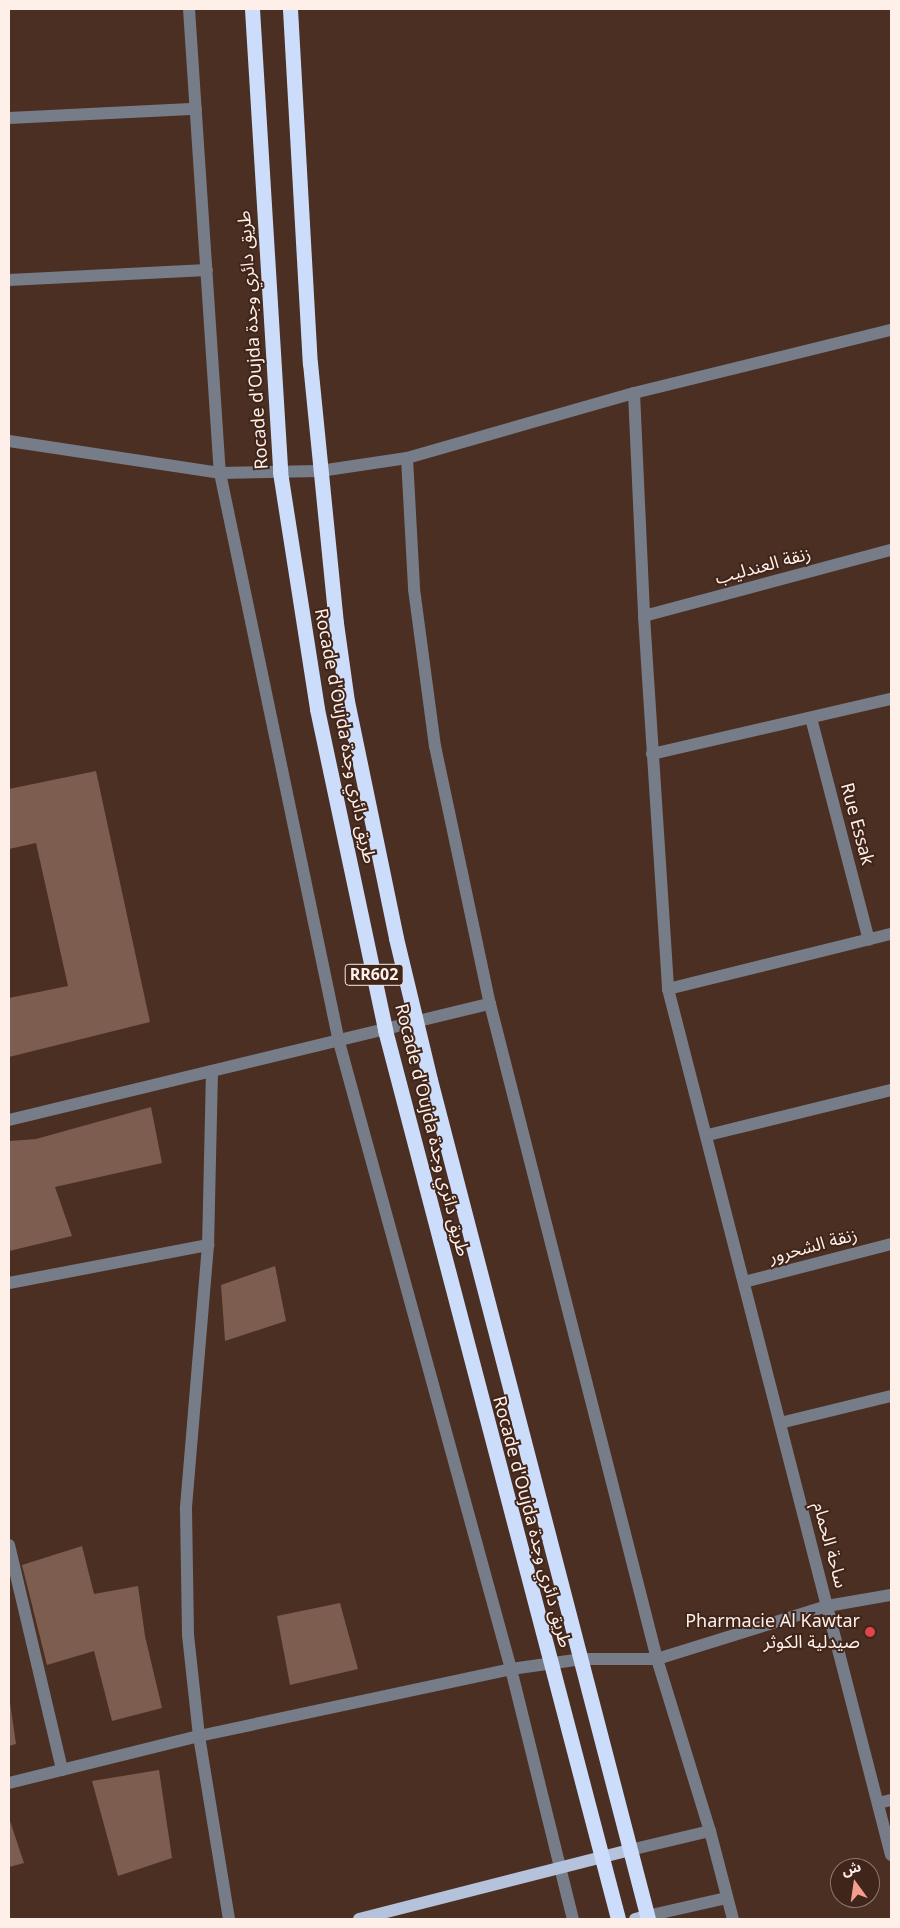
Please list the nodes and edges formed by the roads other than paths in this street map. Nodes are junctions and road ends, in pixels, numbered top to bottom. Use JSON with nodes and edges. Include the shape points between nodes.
{"nodes":[{"id":1,"x":189,"y":9,"type":"edge"},
{"id":2,"x":252,"y":9,"type":"edge"},
{"id":3,"x":290,"y":9,"type":"edge"},
{"id":4,"x":196,"y":109,"type":"junction"},
{"id":5,"x":9,"y":118,"type":"edge"},
{"id":6,"x":207,"y":270,"type":"junction"},
{"id":7,"x":9,"y":280,"type":"edge"},
{"id":8,"x":891,"y":330,"type":"edge"},
{"id":9,"x":634,"y":393,"type":"junction"},
{"id":10,"x":9,"y":441,"type":"edge"},
{"id":11,"x":407,"y":458,"type":"junction"},
{"id":12,"x":320,"y":471,"type":"junction"},
{"id":13,"x":280,"y":472,"type":"junction"},
{"id":14,"x":220,"y":473,"type":"junction"},
{"id":15,"x":891,"y":550,"type":"edge"},
{"id":16,"x":644,"y":616,"type":"junction"},
{"id":17,"x":891,"y":699,"type":"edge"},
{"id":18,"x":811,"y":718,"type":"junction"},
{"id":19,"x":652,"y":754,"type":"junction"},
{"id":20,"x":891,"y":934,"type":"edge"},
{"id":21,"x":869,"y":940,"type":"junction"},
{"id":22,"x":668,"y":989,"type":"junction"},
{"id":23,"x":490,"y":1004,"type":"junction"},
{"id":24,"x":416,"y":1022,"type":"junction"},
{"id":25,"x":385,"y":1030,"type":"junction"},
{"id":26,"x":339,"y":1042,"type":"junction"},
{"id":27,"x":212,"y":1072,"type":"junction"},
{"id":28,"x":891,"y":1090,"type":"edge"},
{"id":29,"x":9,"y":1120,"type":"edge"},
{"id":30,"x":708,"y":1136,"type":"junction"},
{"id":31,"x":891,"y":1244,"type":"edge"},
{"id":32,"x":208,"y":1245,"type":"junction"},
{"id":33,"x":744,"y":1282,"type":"junction"},
{"id":34,"x":9,"y":1283,"type":"edge"},
{"id":35,"x":891,"y":1396,"type":"edge"},
{"id":36,"x":780,"y":1423,"type":"junction"},
{"id":37,"x":9,"y":1545,"type":"edge"},
{"id":38,"x":891,"y":1595,"type":"edge"},
{"id":39,"x":827,"y":1606,"type":"junction"},
{"id":40,"x":657,"y":1658,"type":"junction"},
{"id":41,"x":582,"y":1659,"type":"junction"},
{"id":42,"x":550,"y":1664,"type":"junction"},
{"id":43,"x":511,"y":1669,"type":"junction"},
{"id":44,"x":199,"y":1736,"type":"junction"},
{"id":45,"x":62,"y":1770,"type":"junction"},
{"id":46,"x":9,"y":1783,"type":"edge"},
{"id":47,"x":891,"y":1800,"type":"edge"},
{"id":48,"x":878,"y":1803,"type":"junction"},
{"id":49,"x":710,"y":1831,"type":"junction"},
{"id":50,"x":630,"y":1850,"type":"junction"},
{"id":51,"x":891,"y":1855,"type":"edge"},
{"id":52,"x":602,"y":1857,"type":"junction"},
{"id":53,"x":560,"y":1868,"type":"junction"},
{"id":54,"x":727,"y":1898,"type":"junction"},
{"id":55,"x":644,"y":1918,"type":"edge"},
{"id":56,"x":228,"y":1919,"type":"edge"},
{"id":57,"x":359,"y":1919,"type":"edge"},
{"id":58,"x":573,"y":1919,"type":"edge"},
{"id":59,"x":618,"y":1919,"type":"edge"},
{"id":60,"x":733,"y":1919,"type":"edge"}],
"edges":[{"from":1,"to":4,"type":"street"},
{"from":2,"to":13,"type":"highway","name":"Rocade d'Oujda طريق دائري وجدة","number":"RR602"},
{"from":3,"to":12,"type":"highway","name":"Rocade d'Oujda طريق دائري وجدة","number":"RR602","via":[[310,363]]},
{"from":4,"to":5,"type":"street"},
{"from":4,"to":6,"type":"street"},
{"from":6,"to":7,"type":"street"},
{"from":6,"to":14,"type":"street"},
{"from":8,"to":9,"type":"street"},
{"from":9,"to":11,"type":"street"},
{"from":9,"to":16,"type":"street","name":"ساحة الحمام"},
{"from":10,"to":14,"type":"street"},
{"from":11,"to":12,"type":"street"},
{"from":11,"to":23,"type":"street","via":[[414,589],[436,746]]},
{"from":12,"to":13,"type":"street"},
{"from":12,"to":24,"type":"highway","name":"Rocade d'Oujda طريق دائري وجدة","number":"RR602","via":[[347,701]]},
{"from":13,"to":14,"type":"street"},
{"from":13,"to":25,"type":"highway","name":"Rocade d'Oujda طريق دائري وجدة","number":"RR602","via":[[317,709]]},
{"from":14,"to":26,"type":"street"},
{"from":15,"to":16,"type":"street","name":"زنقة العندليب"},
{"from":16,"to":19,"type":"street","name":"ساحة الحمام"},
{"from":17,"to":18,"type":"street"},
{"from":18,"to":19,"type":"street"},
{"from":18,"to":21,"type":"street","name":"Rue Essak"},
{"from":19,"to":22,"type":"street","name":"ساحة الحمام"},
{"from":20,"to":21,"type":"street"},
{"from":21,"to":22,"type":"street"},
{"from":22,"to":30,"type":"street","name":"ساحة الحمام"},
{"from":23,"to":24,"type":"street"},
{"from":23,"to":40,"type":"street"},
{"from":24,"to":25,"type":"street"},
{"from":24,"to":41,"type":"highway","name":"Rocade d'Oujda طريق دائري وجدة","number":"RR602"},
{"from":25,"to":26,"type":"street"},
{"from":25,"to":42,"type":"highway","name":"Rocade d'Oujda طريق دائري وجدة","number":"RR602"},
{"from":26,"to":27,"type":"street"},
{"from":26,"to":43,"type":"street"},
{"from":27,"to":29,"type":"street"},
{"from":27,"to":32,"type":"street"},
{"from":28,"to":30,"type":"street"},
{"from":30,"to":33,"type":"street","name":"ساحة الحمام"},
{"from":31,"to":33,"type":"street","name":"زنقة الشحرور"},
{"from":32,"to":34,"type":"street"},
{"from":32,"to":44,"type":"street","via":[[186,1509],[188,1635]]},
{"from":33,"to":36,"type":"street","name":"ساحة الحمام"},
{"from":35,"to":36,"type":"street"},
{"from":36,"to":39,"type":"street","name":"ساحة الحمام"},
{"from":37,"to":45,"type":"street"},
{"from":38,"to":39,"type":"street"},
{"from":39,"to":40,"type":"street"},
{"from":39,"to":48,"type":"street","name":"ساحة الحمام"},
{"from":40,"to":41,"type":"street"},
{"from":40,"to":49,"type":"street"},
{"from":41,"to":42,"type":"street"},
{"from":41,"to":50,"type":"highway","name":"Rocade d'Oujda طريق دائري وجدة","number":"RR602"},
{"from":42,"to":43,"type":"street"},
{"from":42,"to":52,"type":"highway","name":"Rocade d'Oujda طريق دائري وجدة","number":"RR602"},
{"from":43,"to":44,"type":"street"},
{"from":43,"to":53,"type":"street"},
{"from":44,"to":45,"type":"street"},
{"from":44,"to":56,"type":"street"},
{"from":45,"to":46,"type":"street"},
{"from":47,"to":48,"type":"street"},
{"from":48,"to":51,"type":"street","name":"ساحة الحمام"},
{"from":49,"to":50,"type":"street"},
{"from":49,"to":54,"type":"street"},
{"from":50,"to":52,"type":"main road"},
{"from":50,"to":55,"type":"highway","name":"Rocade d'Oujda طريق دائري وجدة","number":"RR602"},
{"from":52,"to":53,"type":"main road"},
{"from":52,"to":59,"type":"highway","name":"Rocade d'Oujda طريق دائري وجدة","number":"RR602"},
{"from":53,"to":57,"type":"main road"},
{"from":53,"to":58,"type":"street"},
{"from":54,"to":55,"type":"street"},
{"from":54,"to":60,"type":"street"}]}
